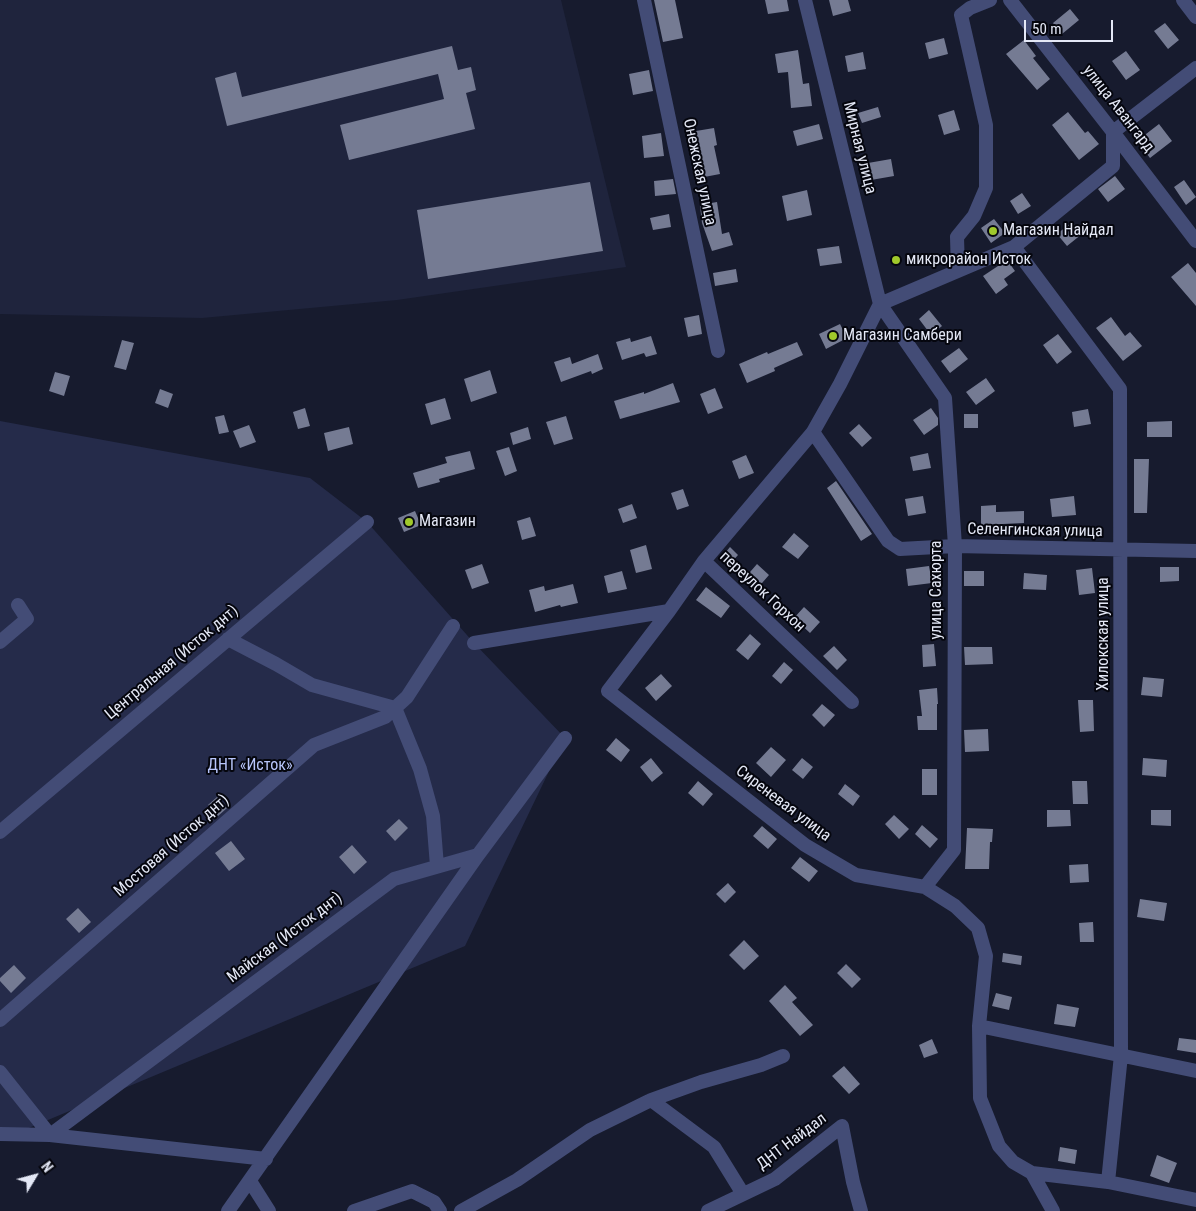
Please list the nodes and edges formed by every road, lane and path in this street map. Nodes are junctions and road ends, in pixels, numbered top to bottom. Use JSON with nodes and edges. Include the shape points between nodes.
{"nodes":[{"id":1,"x":644,"y":0,"type":"edge"},
{"id":2,"x":805,"y":0,"type":"edge"},
{"id":3,"x":990,"y":0,"type":"edge"},
{"id":4,"x":1010,"y":0,"type":"edge"},
{"id":5,"x":1183,"y":0,"type":"edge"},
{"id":6,"x":1196,"y":17,"type":"edge"},
{"id":7,"x":1196,"y":68,"type":"edge"},
{"id":8,"x":1113,"y":132,"type":"junction"},
{"id":9,"x":1196,"y":241,"type":"edge"},
{"id":10,"x":1014,"y":247,"type":"junction"},
{"id":11,"x":958,"y":270,"type":"junction"},
{"id":12,"x":880,"y":304,"type":"junction"},
{"id":13,"x":718,"y":351,"type":"dead end"},
{"id":14,"x":813,"y":432,"type":"junction"},
{"id":15,"x":367,"y":522,"type":"dead end"},
{"id":16,"x":955,"y":546,"type":"junction"},
{"id":17,"x":1121,"y":550,"type":"junction"},
{"id":18,"x":1196,"y":551,"type":"edge"},
{"id":19,"x":704,"y":561,"type":"junction"},
{"id":20,"x":18,"y":605,"type":"dead end"},
{"id":21,"x":669,"y":611,"type":"junction"},
{"id":22,"x":453,"y":626,"type":"dead end"},
{"id":23,"x":228,"y":639,"type":"junction"},
{"id":24,"x":0,"y":642,"type":"edge"},
{"id":25,"x":474,"y":642,"type":"dead end"},
{"id":26,"x":608,"y":691,"type":"joint"},
{"id":27,"x":852,"y":702,"type":"dead end"},
{"id":28,"x":395,"y":708,"type":"junction"},
{"id":29,"x":565,"y":738,"type":"dead end"},
{"id":30,"x":0,"y":832,"type":"edge"},
{"id":31,"x":478,"y":855,"type":"junction"},
{"id":32,"x":437,"y":866,"type":"junction"},
{"id":33,"x":925,"y":887,"type":"junction"},
{"id":34,"x":0,"y":1020,"type":"edge"},
{"id":35,"x":979,"y":1026,"type":"junction"},
{"id":36,"x":1121,"y":1055,"type":"junction"},
{"id":37,"x":783,"y":1056,"type":"dead end"},
{"id":38,"x":1196,"y":1071,"type":"edge"},
{"id":39,"x":0,"y":1072,"type":"edge"},
{"id":40,"x":652,"y":1100,"type":"junction"},
{"id":41,"x":0,"y":1134,"type":"edge"},
{"id":42,"x":50,"y":1136,"type":"junction"},
{"id":43,"x":266,"y":1159,"type":"junction"},
{"id":44,"x":1032,"y":1174,"type":"junction"},
{"id":45,"x":250,"y":1181,"type":"junction"},
{"id":46,"x":1108,"y":1182,"type":"junction"},
{"id":47,"x":743,"y":1194,"type":"junction"},
{"id":48,"x":1196,"y":1200,"type":"edge"},
{"id":49,"x":228,"y":1211,"type":"edge"},
{"id":50,"x":269,"y":1211,"type":"edge"},
{"id":51,"x":354,"y":1211,"type":"edge"},
{"id":52,"x":440,"y":1211,"type":"edge"},
{"id":53,"x":461,"y":1211,"type":"edge"},
{"id":54,"x":708,"y":1211,"type":"edge"},
{"id":55,"x":862,"y":1211,"type":"edge"},
{"id":56,"x":1053,"y":1211,"type":"edge"}],
"edges":[{"from":1,"to":13,"type":"street","name":"Онежская улица"},
{"from":2,"to":12,"type":"street","name":"Мирная улица"},
{"from":3,"to":11,"type":"street","via":[[962,15],[986,125],[986,188],[974,216],[957,237]]},
{"from":4,"to":8,"type":"street","name":"улица Авангард"},
{"from":5,"to":6,"type":"street"},
{"from":7,"to":8,"type":"street"},
{"from":8,"to":9,"type":"street","name":"улица Авангард"},
{"from":8,"to":10,"type":"street","via":[[1113,166]]},
{"from":10,"to":11,"type":"street"},
{"from":10,"to":17,"type":"street","name":"Хилокская улица","via":[[1120,389]]},
{"from":11,"to":12,"type":"street"},
{"from":12,"to":14,"type":"street"},
{"from":12,"to":16,"type":"street","name":"улица Сахюрта","via":[[945,398]]},
{"from":14,"to":16,"type":"street","name":"Селенгинская улица","via":[[888,541],[900,549]]},
{"from":14,"to":19,"type":"street"},
{"from":15,"to":23,"type":"street","name":"Центральная (Исток днт)"},
{"from":16,"to":17,"type":"street","name":"Селенгинская улица"},
{"from":16,"to":33,"type":"street","name":"улица Сахюрта","via":[[954,850]]},
{"from":17,"to":18,"type":"street","name":"Селенгинская улица"},
{"from":17,"to":36,"type":"street","name":"Хилокская улица"},
{"from":19,"to":21,"type":"street","name":"переулок Горхон"},
{"from":19,"to":27,"type":"street","name":"переулок Горхон"},
{"from":20,"to":24,"type":"street","via":[[28,619]]},
{"from":21,"to":25,"type":"street"},
{"from":21,"to":26,"type":"street","name":"переулок Горхон"},
{"from":22,"to":28,"type":"street","name":"Мостовая (Исток днт)","via":[[407,697]]},
{"from":23,"to":28,"type":"street","via":[[312,685]]},
{"from":23,"to":30,"type":"street","name":"Центральная (Исток днт)"},
{"from":26,"to":33,"type":"street","name":"Сиреневая улица","via":[[805,845],[856,875]]},
{"from":28,"to":32,"type":"street","via":[[420,769],[433,816]]},
{"from":28,"to":34,"type":"street","name":"Мостовая (Исток днт)","via":[[385,717],[314,745]]},
{"from":29,"to":31,"type":"street"},
{"from":31,"to":32,"type":"street","name":"Майская (Исток днт)"},
{"from":31,"to":43,"type":"street"},
{"from":32,"to":42,"type":"street","name":"Майская (Исток днт)","via":[[394,879]]},
{"from":33,"to":35,"type":"street","name":"Сиреневая улица","via":[[954,906],[978,928],[986,956]]},
{"from":35,"to":36,"type":"street"},
{"from":35,"to":44,"type":"street","via":[[980,1098],[999,1146]]},
{"from":36,"to":38,"type":"street"},
{"from":36,"to":46,"type":"street","name":"Хилокская улица"},
{"from":37,"to":40,"type":"street"},
{"from":39,"to":42,"type":"street"},
{"from":40,"to":47,"type":"street","via":[[714,1147]]},
{"from":40,"to":53,"type":"street","via":[[590,1130],[517,1180]]},
{"from":41,"to":42,"type":"street"},
{"from":42,"to":43,"type":"street"},
{"from":43,"to":45,"type":"street"},
{"from":44,"to":46,"type":"street"},
{"from":44,"to":56,"type":"street"},
{"from":45,"to":49,"type":"street"},
{"from":45,"to":50,"type":"street"},
{"from":46,"to":48,"type":"street"},
{"from":47,"to":54,"type":"street","name":"ДНТ Найдал"},
{"from":47,"to":55,"type":"street","name":"ДНТ Найдал","via":[[775,1180],[842,1126]]},
{"from":51,"to":52,"type":"street","via":[[412,1190],[434,1202]]}]}
